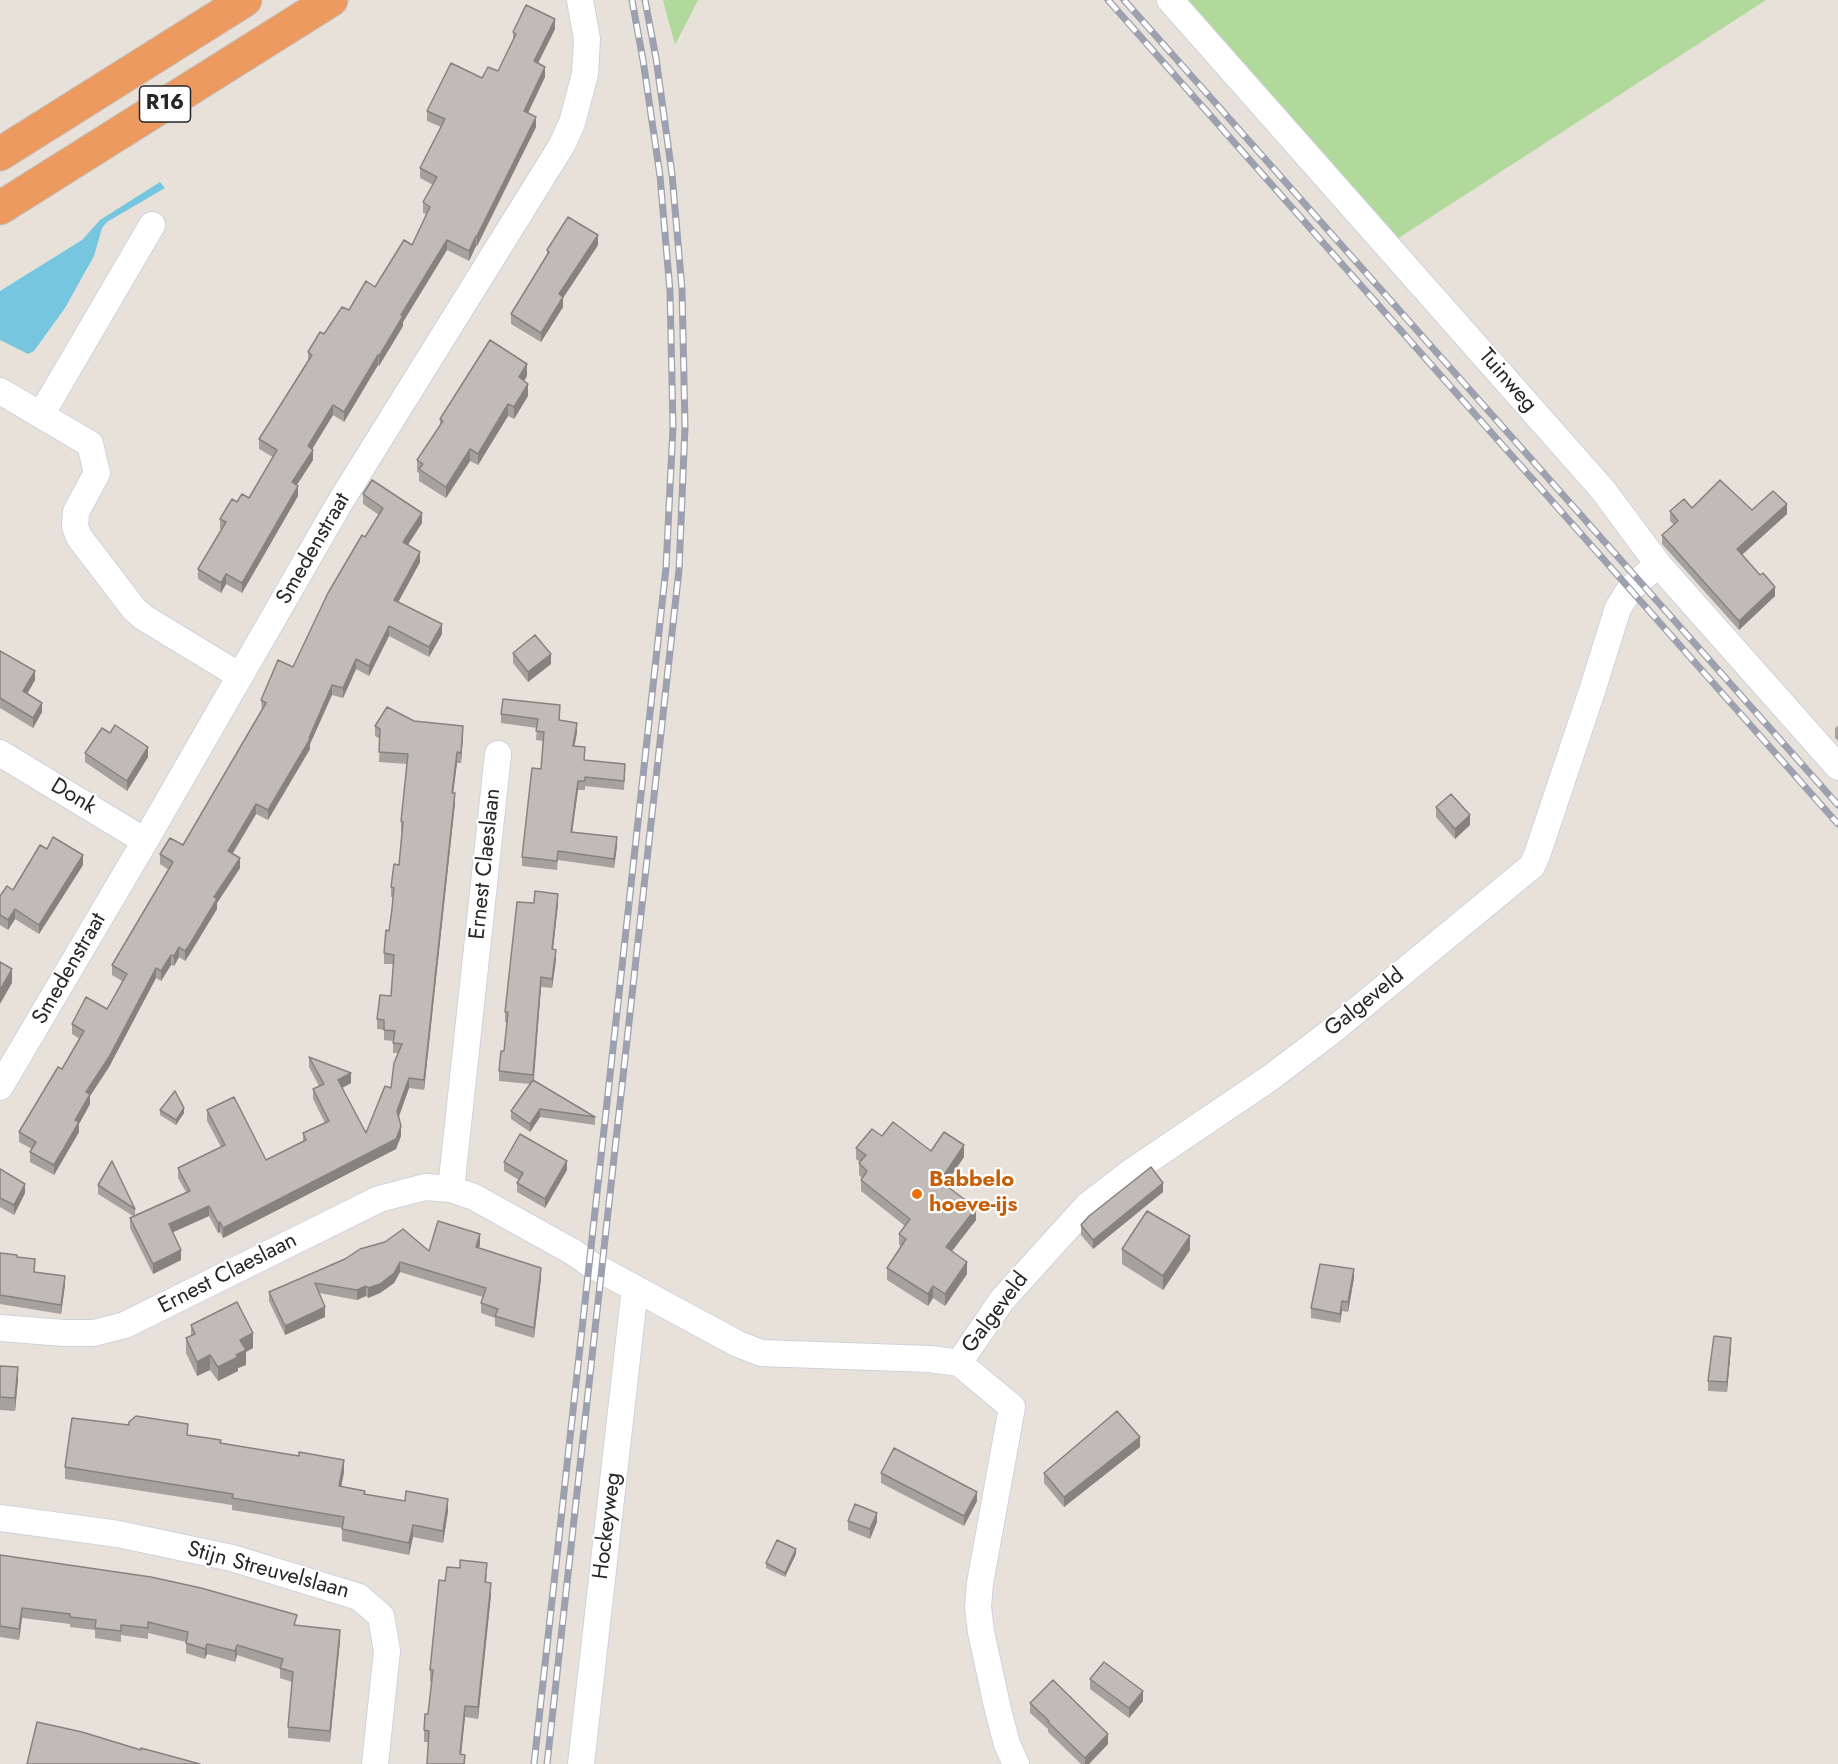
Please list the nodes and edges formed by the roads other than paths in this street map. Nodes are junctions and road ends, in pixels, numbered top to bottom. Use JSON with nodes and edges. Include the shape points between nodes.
{"nodes":[{"id":1,"x":245,"y":0,"type":"edge"},
{"id":2,"x":331,"y":0,"type":"edge"},
{"id":3,"x":580,"y":0,"type":"edge"},
{"id":4,"x":1170,"y":0,"type":"edge"},
{"id":5,"x":0,"y":154,"type":"edge"},
{"id":6,"x":0,"y":208,"type":"edge"},
{"id":7,"x":152,"y":225,"type":"dead end"},
{"id":8,"x":0,"y":391,"type":"edge"},
{"id":9,"x":41,"y":415,"type":"junction"},
{"id":10,"x":1658,"y":564,"type":"junction"},
{"id":11,"x":240,"y":676,"type":"junction"},
{"id":12,"x":0,"y":753,"type":"edge"},
{"id":13,"x":498,"y":754,"type":"dead end"},
{"id":14,"x":1838,"y":767,"type":"edge"},
{"id":15,"x":145,"y":841,"type":"junction"},
{"id":16,"x":0,"y":1087,"type":"edge"},
{"id":17,"x":451,"y":1189,"type":"junction"},
{"id":18,"x":634,"y":1288,"type":"junction"},
{"id":19,"x":0,"y":1328,"type":"edge"},
{"id":20,"x":959,"y":1363,"type":"junction"},
{"id":21,"x":0,"y":1518,"type":"edge"},
{"id":22,"x":375,"y":1764,"type":"edge"},
{"id":23,"x":580,"y":1764,"type":"edge"},
{"id":24,"x":1016,"y":1764,"type":"edge"}],
"edges":[{"from":1,"to":5,"type":"highway","number":"R16"},
{"from":2,"to":6,"type":"highway","number":"R16"},
{"from":3,"to":11,"type":"street","name":"Smedenstraat","via":[[587,39],[585,74],[562,145],[339,504]]},
{"from":4,"to":10,"type":"street","name":"Tuinweg","via":[[1604,490]]},
{"from":7,"to":9,"type":"street"},
{"from":8,"to":9,"type":"street"},
{"from":9,"to":11,"type":"street","via":[[90,444],[98,473],[76,512],[79,537],[143,618]]},
{"from":10,"to":14,"type":"street","name":"Tuinweg"},
{"from":10,"to":20,"type":"street","name":"Galgeveld","via":[[1630,589],[1618,608],[1532,866],[1328,1034],[1088,1205],[1002,1300]]},
{"from":11,"to":15,"type":"street","name":"Smedenstraat"},
{"from":12,"to":15,"type":"street","name":"Donk"},
{"from":13,"to":17,"type":"street","name":"Ernest Claeslaan"},
{"from":15,"to":16,"type":"street","name":"Smedenstraat"},
{"from":17,"to":18,"type":"street","name":"Ernest Claeslaan","via":[[474,1197]]},
{"from":17,"to":19,"type":"street","name":"Ernest Claeslaan","via":[[425,1187],[379,1198],[125,1325],[94,1333]]},
{"from":18,"to":20,"type":"street","name":"Galgeveld","via":[[761,1353]]},
{"from":18,"to":23,"type":"street","name":"Hockeyweg"},
{"from":20,"to":24,"type":"street","name":"Galgeveld","via":[[1012,1407],[978,1607],[998,1710]]},
{"from":21,"to":22,"type":"street","name":"Stijn Streuvelslaan","via":[[118,1534],[232,1558],[359,1597],[381,1616],[387,1651]]}]}
